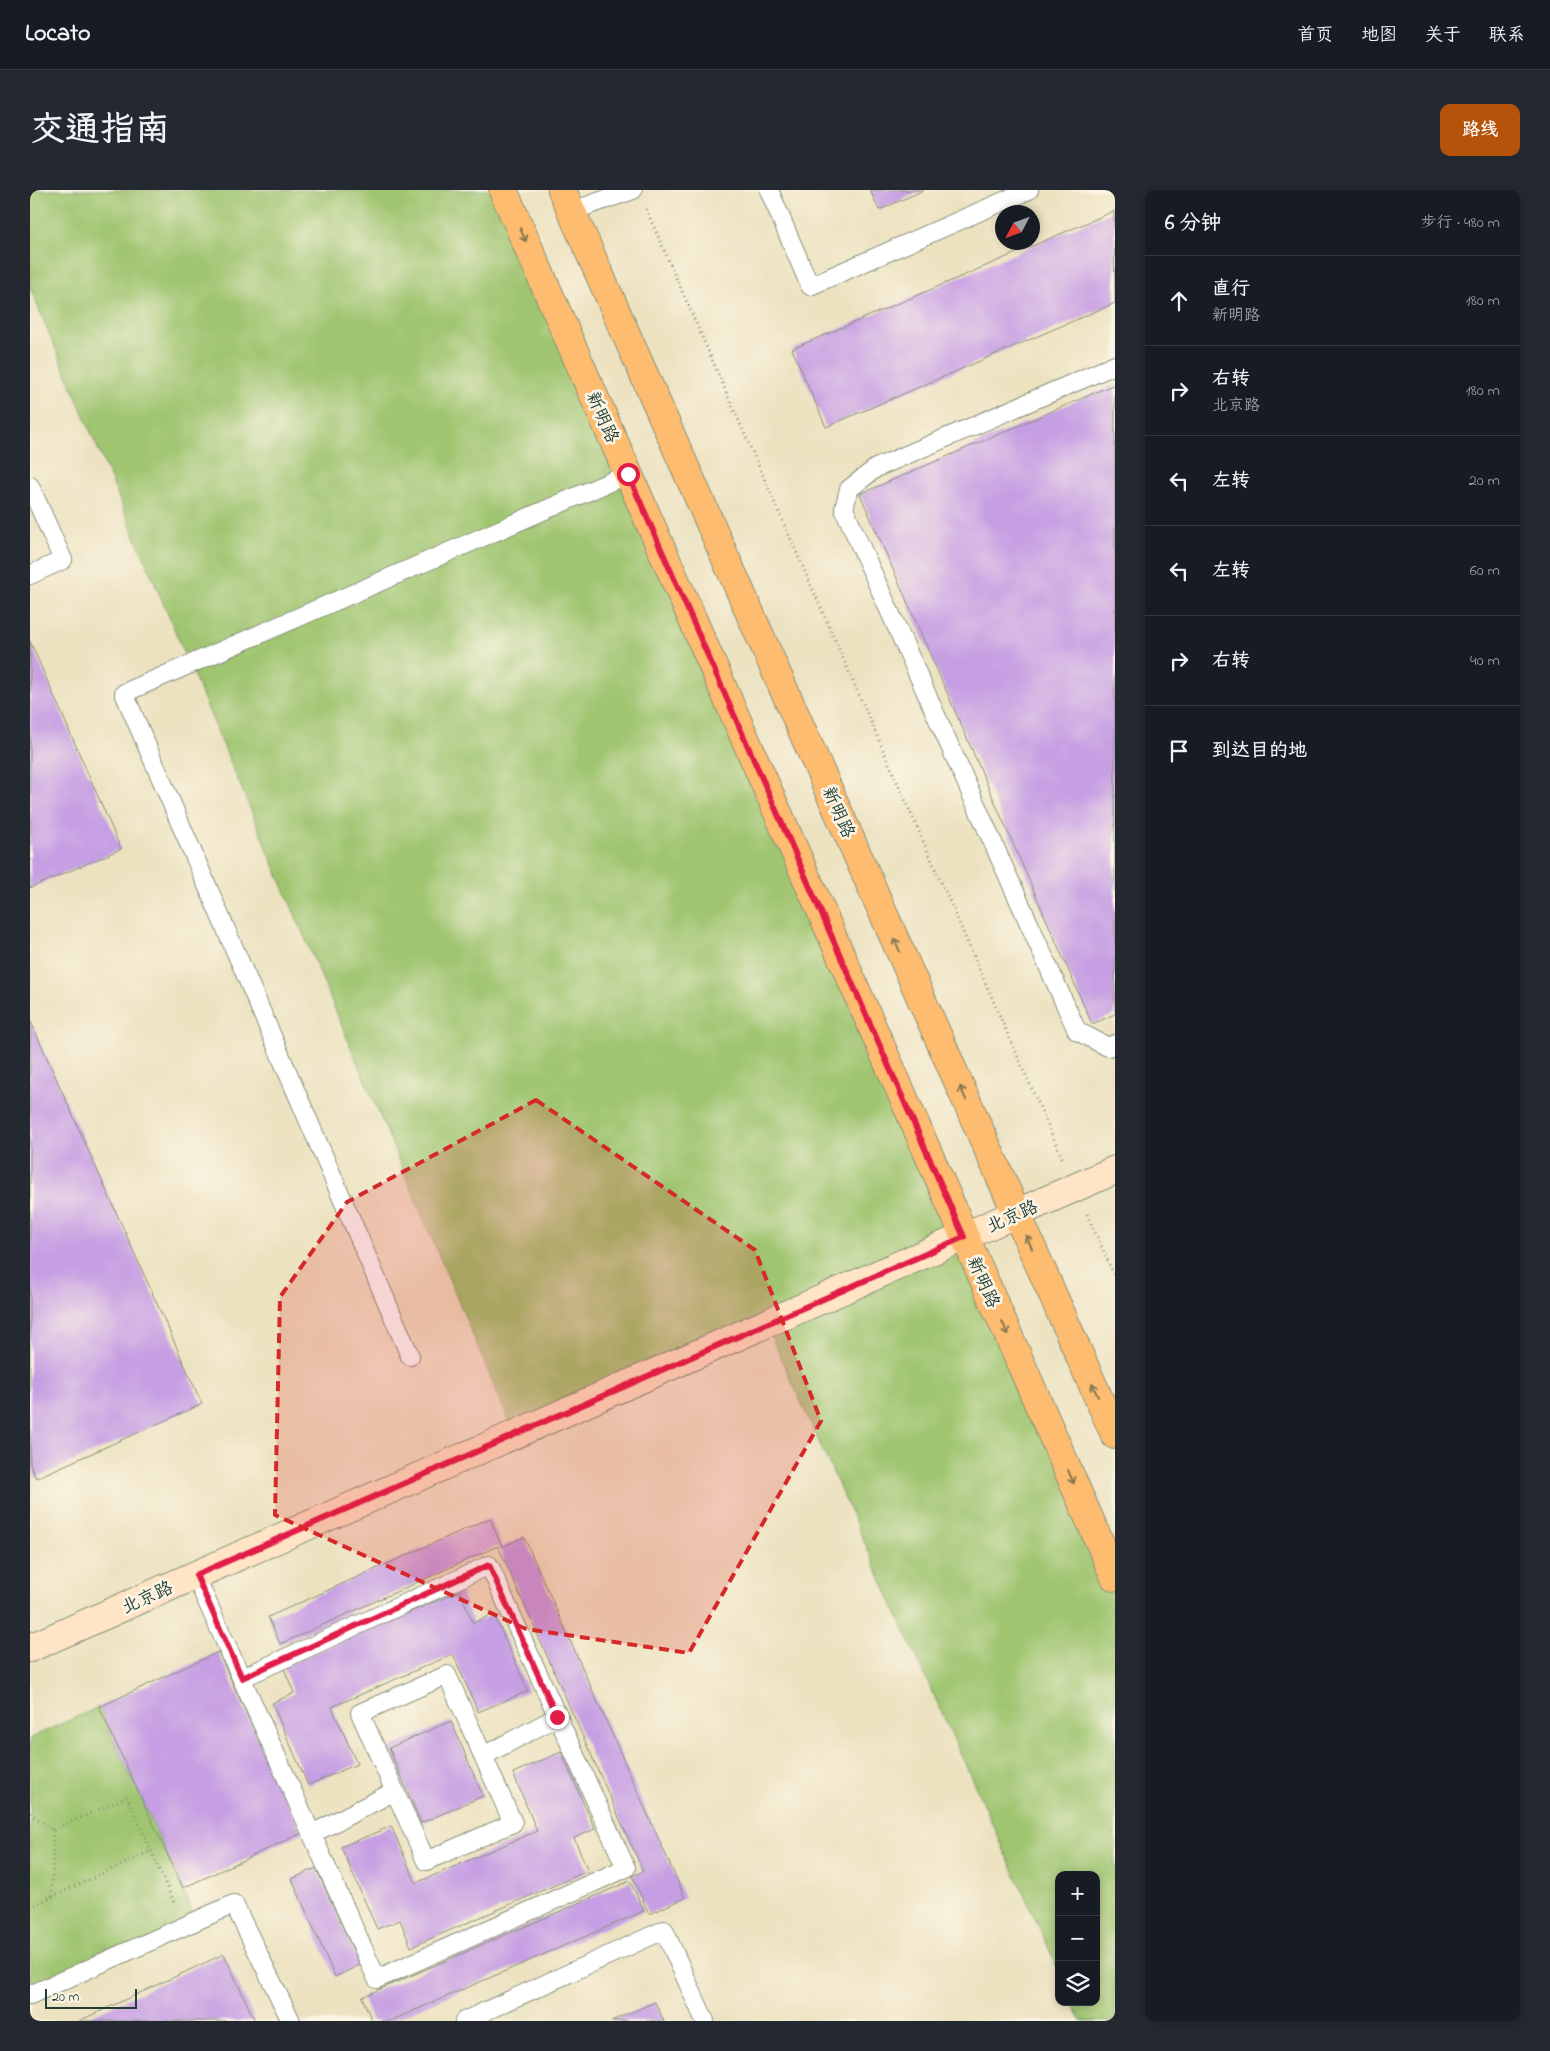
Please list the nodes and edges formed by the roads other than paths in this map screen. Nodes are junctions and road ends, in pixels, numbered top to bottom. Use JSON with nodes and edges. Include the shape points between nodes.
{"nodes":[{"id":1,"x":503,"y":190,"type":"edge"},
{"id":2,"x":633,"y":190,"type":"edge"},
{"id":3,"x":770,"y":190,"type":"edge"},
{"id":4,"x":1029,"y":190,"type":"edge"},
{"id":5,"x":567,"y":201,"type":"edge"},
{"id":6,"x":1115,"y":365,"type":"edge"},
{"id":7,"x":628,"y":474,"type":"junction"},
{"id":8,"x":30,"y":486,"type":"edge"},
{"id":9,"x":30,"y":574,"type":"edge"},
{"id":10,"x":1115,"y":1044,"type":"edge"},
{"id":11,"x":1115,"y":1170,"type":"edge"},
{"id":12,"x":1017,"y":1214,"type":"junction"},
{"id":13,"x":964,"y":1237,"type":"junction"},
{"id":14,"x":410,"y":1356,"type":"dead end"},
{"id":15,"x":1115,"y":1435,"type":"edge"},
{"id":16,"x":196,"y":1575,"type":"junction"},
{"id":17,"x":1115,"y":1577,"type":"edge"},
{"id":18,"x":30,"y":1648,"type":"edge"},
{"id":19,"x":242,"y":1678,"type":"junction"},
{"id":20,"x":557,"y":1717,"type":"junction"},
{"id":21,"x":483,"y":1756,"type":"junction"},
{"id":22,"x":395,"y":1791,"type":"junction"},
{"id":23,"x":312,"y":1834,"type":"junction"},
{"id":24,"x":30,"y":1995,"type":"edge"},
{"id":25,"x":291,"y":2021,"type":"edge"},
{"id":26,"x":464,"y":2021,"type":"edge"},
{"id":27,"x":705,"y":2021,"type":"edge"}],
"edges":[{"from":1,"to":7,"type":"main road","name":"新明路","one_way":true},
{"from":2,"to":5,"type":"lane"},
{"from":3,"to":4,"type":"lane","via":[[810,286]]},
{"from":12,"to":5,"type":"main road","name":"新明路","one_way":true},
{"from":6,"to":10,"type":"lane","via":[[876,468],[849,489],[844,509],[1076,1031],[1108,1047]]},
{"from":7,"to":13,"type":"main road","name":"新明路"},
{"from":7,"to":14,"type":"lane","via":[[124,693]]},
{"from":8,"to":9,"type":"lane","via":[[63,560]]},
{"from":11,"to":12,"type":"street","name":"北京路"},
{"from":12,"to":13,"type":"street","name":"北京路"},
{"from":15,"to":12,"type":"main road","name":"新明路","one_way":true},
{"from":13,"to":16,"type":"street","name":"北京路"},
{"from":13,"to":17,"type":"main road","name":"新明路","one_way":true},
{"from":16,"to":18,"type":"street","name":"北京路"},
{"from":16,"to":19,"type":"lane"},
{"from":19,"to":20,"type":"lane","via":[[489,1565]]},
{"from":19,"to":23,"type":"lane"},
{"from":20,"to":21,"type":"lane"},
{"from":20,"to":23,"type":"lane","via":[[626,1868],[377,1978]]},
{"from":21,"to":22,"type":"lane","via":[[512,1823],[426,1861]]},
{"from":21,"to":22,"type":"lane","via":[[446,1675],[360,1713]]},
{"from":22,"to":23,"type":"lane"},
{"from":24,"to":25,"type":"lane","via":[[234,1904]]},
{"from":26,"to":27,"type":"lane","via":[[664,1930]]}]}
